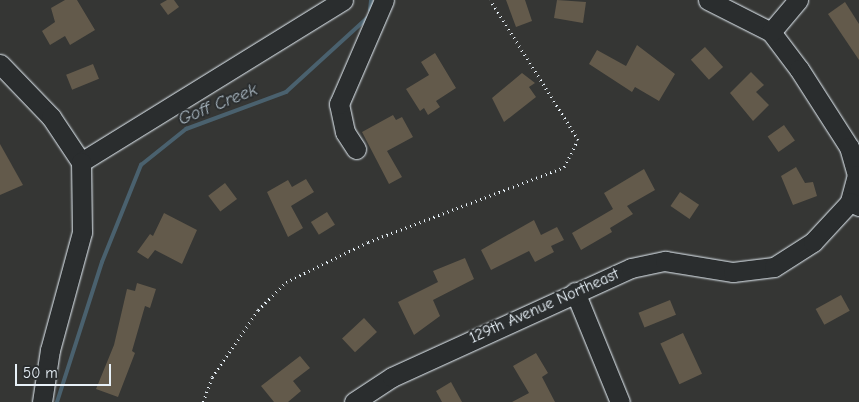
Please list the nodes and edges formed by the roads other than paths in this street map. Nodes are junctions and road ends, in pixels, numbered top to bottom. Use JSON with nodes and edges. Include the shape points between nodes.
{"nodes":[{"id":1,"x":343,"y":0,"type":"edge"},
{"id":2,"x":384,"y":0,"type":"edge"},
{"id":3,"x":708,"y":0,"type":"edge"},
{"id":4,"x":798,"y":0,"type":"edge"},
{"id":5,"x":771,"y":32,"type":"junction"},
{"id":6,"x":0,"y":64,"type":"edge"},
{"id":7,"x":356,"y":149,"type":"dead end"},
{"id":8,"x":81,"y":162,"type":"junction"},
{"id":9,"x":854,"y":204,"type":"edge"},
{"id":10,"x":575,"y":292,"type":"junction"},
{"id":11,"x":375,"y":395,"type":"edge"},
{"id":12,"x":42,"y":402,"type":"edge"},
{"id":13,"x":354,"y":402,"type":"edge"},
{"id":14,"x":620,"y":402,"type":"edge"}],
"edges":[{"from":1,"to":8,"type":"street"},
{"from":2,"to":7,"type":"street","via":[[339,104],[345,132]]},
{"from":3,"to":5,"type":"street"},
{"from":4,"to":5,"type":"street"},
{"from":5,"to":9,"type":"street","via":[[849,147],[857,175]]},
{"from":6,"to":8,"type":"street","via":[[51,117]]},
{"from":8,"to":12,"type":"street","via":[[82,232],[50,350]]},
{"from":9,"to":10,"type":"street","name":"129th Avenue Northeast","via":[[812,242],[774,267],[733,272],[665,261],[630,268]]},
{"from":10,"to":11,"type":"street","name":"129th Avenue Northeast"},
{"from":10,"to":14,"type":"street"},
{"from":11,"to":13,"type":"street","name":"129th Avenue Northeast"}]}
